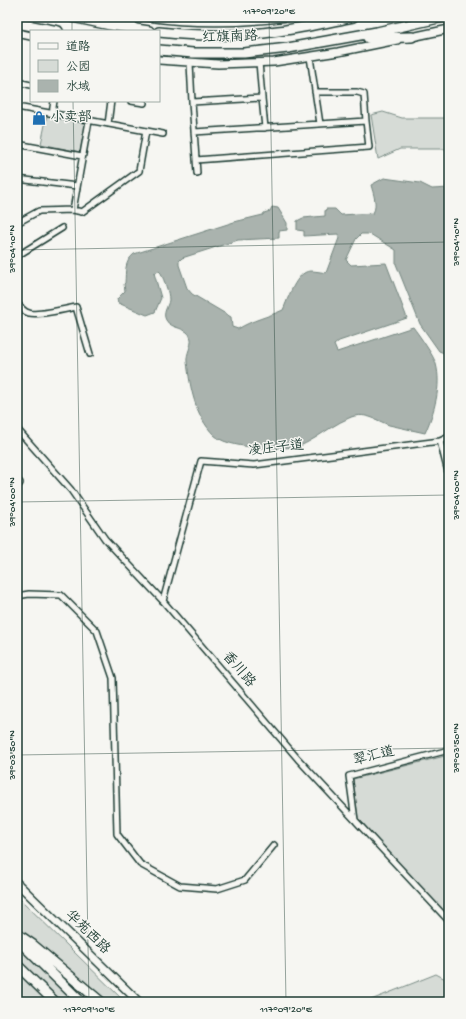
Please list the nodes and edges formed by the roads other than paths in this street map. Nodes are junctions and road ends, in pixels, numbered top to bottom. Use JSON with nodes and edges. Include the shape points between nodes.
{"nodes":[{"id":1,"x":72,"y":17,"type":"edge"},
{"id":2,"x":114,"y":17,"type":"edge"},
{"id":3,"x":148,"y":17,"type":"edge"},
{"id":4,"x":288,"y":17,"type":"edge"},
{"id":5,"x":353,"y":17,"type":"edge"},
{"id":6,"x":444,"y":17,"type":"edge"},
{"id":7,"x":344,"y":18,"type":"edge"},
{"id":8,"x":17,"y":23,"type":"edge"},
{"id":9,"x":449,"y":29,"type":"edge"},
{"id":10,"x":53,"y":30,"type":"edge"},
{"id":11,"x":140,"y":30,"type":"edge"},
{"id":12,"x":143,"y":30,"type":"edge"},
{"id":13,"x":160,"y":32,"type":"edge"},
{"id":14,"x":17,"y":33,"type":"edge"},
{"id":15,"x":30,"y":36,"type":"edge"},
{"id":16,"x":412,"y":37,"type":"junction"},
{"id":17,"x":343,"y":38,"type":"junction"},
{"id":18,"x":160,"y":50,"type":"edge"},
{"id":19,"x":310,"y":56,"type":"junction"},
{"id":20,"x":160,"y":60,"type":"edge"},
{"id":21,"x":260,"y":62,"type":"junction"},
{"id":22,"x":190,"y":63,"type":"junction"},
{"id":23,"x":17,"y":82,"type":"edge"},
{"id":24,"x":30,"y":85,"type":"edge"},
{"id":25,"x":315,"y":92,"type":"junction"},
{"id":26,"x":262,"y":98,"type":"junction"},
{"id":27,"x":54,"y":102,"type":"edge"},
{"id":28,"x":111,"y":102,"type":"edge"},
{"id":29,"x":138,"y":102,"type":"edge"},
{"id":30,"x":192,"y":102,"type":"junction"},
{"id":31,"x":144,"y":103,"type":"dead end"},
{"id":32,"x":17,"y":107,"type":"edge"},
{"id":33,"x":52,"y":114,"type":"junction"},
{"id":34,"x":89,"y":121,"type":"junction"},
{"id":35,"x":366,"y":121,"type":"junction"},
{"id":36,"x":108,"y":124,"type":"junction"},
{"id":37,"x":320,"y":124,"type":"junction"},
{"id":38,"x":265,"y":128,"type":"junction"},
{"id":39,"x":146,"y":131,"type":"junction"},
{"id":40,"x":194,"y":132,"type":"junction"},
{"id":41,"x":162,"y":134,"type":"dead end"},
{"id":42,"x":17,"y":144,"type":"edge"},
{"id":43,"x":82,"y":156,"type":"junction"},
{"id":44,"x":196,"y":160,"type":"junction"},
{"id":45,"x":197,"y":173,"type":"dead end"},
{"id":46,"x":17,"y":179,"type":"edge"},
{"id":47,"x":77,"y":186,"type":"junction"},
{"id":48,"x":73,"y":210,"type":"junction"},
{"id":49,"x":17,"y":223,"type":"edge"},
{"id":50,"x":62,"y":228,"type":"dead end"},
{"id":51,"x":17,"y":256,"type":"edge"},
{"id":52,"x":17,"y":304,"type":"edge"},
{"id":53,"x":90,"y":354,"type":"dead end"},
{"id":54,"x":17,"y":429,"type":"edge"},
{"id":55,"x":449,"y":437,"type":"edge"},
{"id":56,"x":440,"y":441,"type":"junction"},
{"id":57,"x":449,"y":476,"type":"edge"},
{"id":58,"x":17,"y":596,"type":"edge"},
{"id":59,"x":163,"y":601,"type":"junction"},
{"id":60,"x":449,"y":750,"type":"edge"},
{"id":61,"x":356,"y":820,"type":"junction"},
{"id":62,"x":274,"y":844,"type":"dead end"},
{"id":63,"x":17,"y":883,"type":"edge"},
{"id":64,"x":17,"y":888,"type":"edge"},
{"id":65,"x":449,"y":921,"type":"edge"},
{"id":66,"x":17,"y":934,"type":"edge"},
{"id":67,"x":17,"y":939,"type":"edge"},
{"id":68,"x":17,"y":965,"type":"edge"},
{"id":69,"x":55,"y":1002,"type":"edge"},
{"id":70,"x":81,"y":1002,"type":"edge"},
{"id":71,"x":101,"y":1002,"type":"edge"},
{"id":72,"x":134,"y":1002,"type":"edge"},
{"id":73,"x":139,"y":1002,"type":"edge"}],
"edges":[{"from":1,"to":11,"type":"highway"},
{"from":2,"to":12,"type":"highway"},
{"from":3,"to":4,"type":"main road","via":[[208,22]]},
{"from":5,"to":7,"type":"highway","name":"红旗南路"},
{"from":6,"to":17,"type":"highway","name":"红旗南路"},
{"from":7,"to":13,"type":"highway","name":"红旗南路","via":[[278,32],[226,35]]},
{"from":8,"to":10,"type":"highway"},
{"from":9,"to":16,"type":"main road"},
{"from":14,"to":15,"type":"main road"},
{"from":16,"to":17,"type":"highway"},
{"from":16,"to":19,"type":"main road"},
{"from":17,"to":18,"type":"highway","name":"红旗南路","via":[[288,48],[244,52],[193,53]]},
{"from":19,"to":21,"type":"main road"},
{"from":19,"to":25,"type":"street"},
{"from":20,"to":22,"type":"main road"},
{"from":21,"to":22,"type":"main road"},
{"from":21,"to":26,"type":"street"},
{"from":22,"to":30,"type":"street"},
{"from":23,"to":24,"type":"street"},
{"from":25,"to":35,"type":"street","via":[[364,94]]},
{"from":25,"to":37,"type":"street"},
{"from":26,"to":30,"type":"street"},
{"from":26,"to":38,"type":"street"},
{"from":27,"to":33,"type":"street"},
{"from":28,"to":36,"type":"street"},
{"from":29,"to":31,"type":"street"},
{"from":30,"to":40,"type":"street"},
{"from":32,"to":33,"type":"street"},
{"from":33,"to":34,"type":"street"},
{"from":34,"to":36,"type":"street"},
{"from":34,"to":43,"type":"street"},
{"from":35,"to":37,"type":"street"},
{"from":35,"to":44,"type":"street","via":[[369,147]]},
{"from":36,"to":39,"type":"street"},
{"from":37,"to":38,"type":"street"},
{"from":38,"to":40,"type":"street"},
{"from":39,"to":41,"type":"street"},
{"from":39,"to":48,"type":"street","via":[[139,171],[82,212]]},
{"from":40,"to":44,"type":"street"},
{"from":42,"to":43,"type":"street"},
{"from":43,"to":47,"type":"street"},
{"from":44,"to":45,"type":"street"},
{"from":46,"to":47,"type":"street"},
{"from":47,"to":48,"type":"street"},
{"from":48,"to":49,"type":"street","via":[[39,212]]},
{"from":50,"to":51,"type":"street"},
{"from":52,"to":53,"type":"street","via":[[29,314],[76,307]]},
{"from":54,"to":59,"type":"street","name":"香川路","via":[[71,490],[105,539]]},
{"from":55,"to":56,"type":"street","name":"凌庄子道"},
{"from":56,"to":57,"type":"street"},
{"from":56,"to":59,"type":"street","name":"凌庄子道","via":[[254,465],[201,461]]},
{"from":58,"to":62,"type":"street","via":[[61,595],[96,631],[113,678],[117,834],[140,864],[180,886],[217,890],[245,880]]},
{"from":59,"to":61,"type":"street","name":"香川路","via":[[293,753]]},
{"from":60,"to":61,"type":"street","name":"翠汇道","via":[[350,776]]},
{"from":61,"to":65,"type":"street","name":"香川路"},
{"from":63,"to":73,"type":"main road","name":"华苑西路"},
{"from":64,"to":72,"type":"main road","name":"华苑西路"},
{"from":66,"to":71,"type":"highway"},
{"from":67,"to":70,"type":"highway"},
{"from":68,"to":69,"type":"highway"}]}
